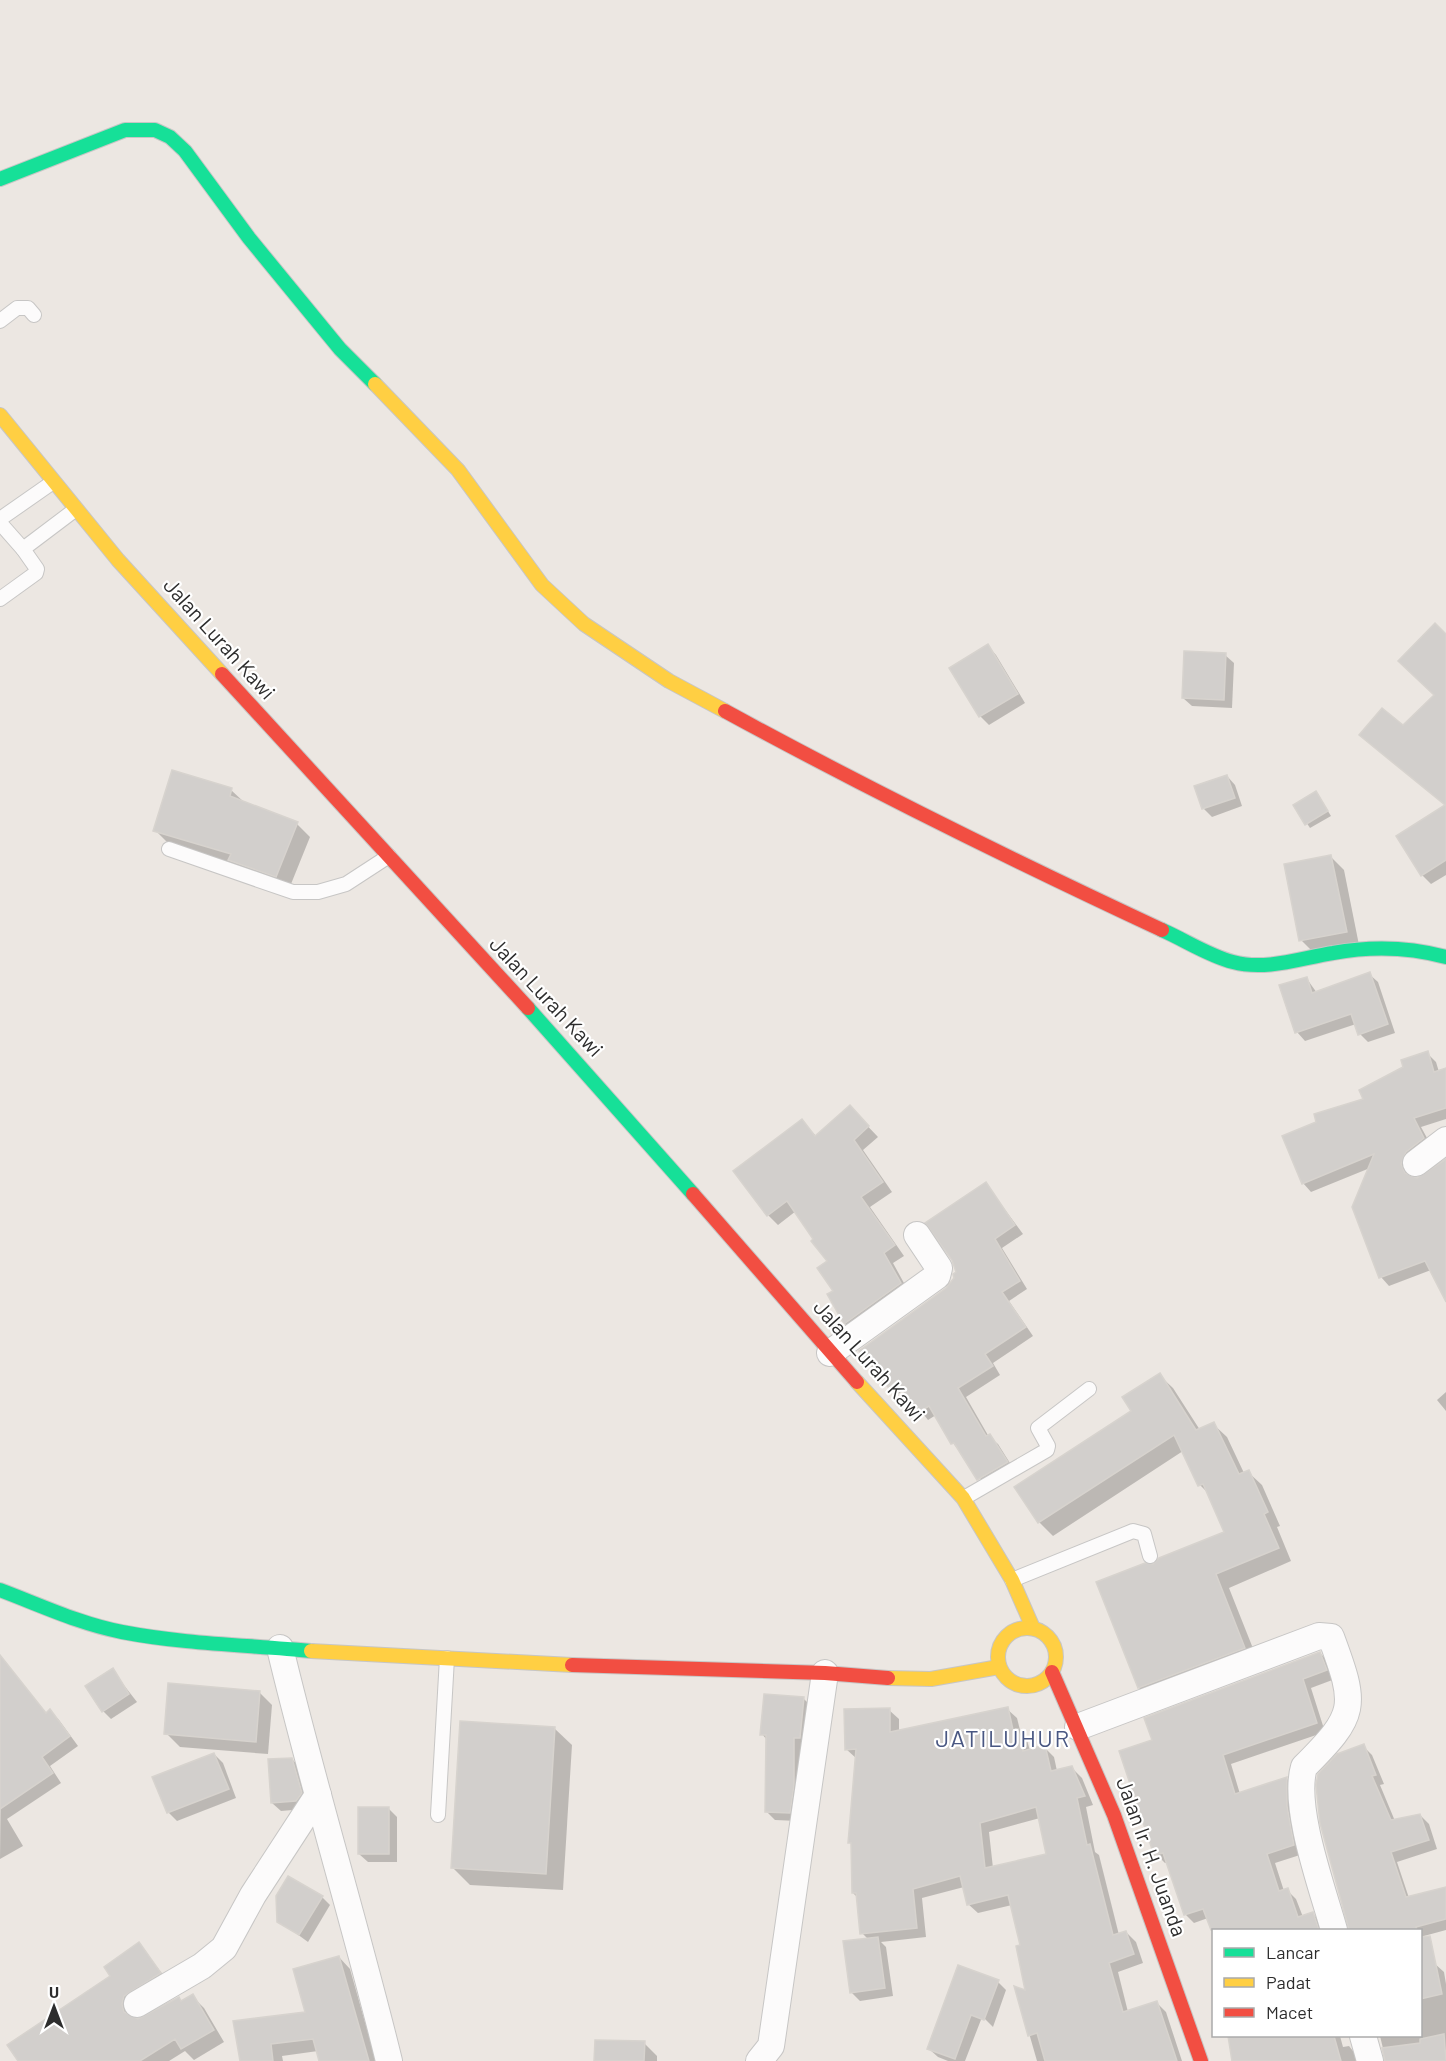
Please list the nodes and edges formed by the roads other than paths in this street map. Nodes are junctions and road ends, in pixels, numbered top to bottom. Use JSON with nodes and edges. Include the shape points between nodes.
{"nodes":[{"id":1,"x":0,"y":179,"type":"edge"},
{"id":2,"x":34,"y":315,"type":"dead end"},
{"id":3,"x":0,"y":321,"type":"edge"},
{"id":4,"x":0,"y":415,"type":"edge"},
{"id":5,"x":53,"y":482,"type":"junction"},
{"id":6,"x":76,"y":509,"type":"junction"},
{"id":7,"x":0,"y":521,"type":"edge"},
{"id":8,"x":23,"y":549,"type":"junction"},
{"id":9,"x":0,"y":599,"type":"edge"},
{"id":10,"x":169,"y":849,"type":"dead end"},
{"id":11,"x":389,"y":856,"type":"junction"},
{"id":12,"x":1446,"y":957,"type":"edge"},
{"id":13,"x":1446,"y":1140,"type":"edge"},
{"id":14,"x":1416,"y":1163,"type":"dead end"},
{"id":15,"x":917,"y":1235,"type":"dead end"},
{"id":16,"x":830,"y":1353,"type":"junction"},
{"id":17,"x":1089,"y":1389,"type":"dead end"},
{"id":18,"x":963,"y":1498,"type":"junction"},
{"id":19,"x":1150,"y":1556,"type":"dead end"},
{"id":20,"x":1012,"y":1580,"type":"junction"},
{"id":21,"x":0,"y":1590,"type":"edge"},
{"id":22,"x":1033,"y":1628,"type":"junction"},
{"id":23,"x":280,"y":1648,"type":"junction"},
{"id":24,"x":447,"y":1658,"type":"junction"},
{"id":25,"x":999,"y":1667,"type":"junction"},
{"id":26,"x":1052,"y":1672,"type":"junction"},
{"id":27,"x":825,"y":1673,"type":"junction"},
{"id":28,"x":1078,"y":1727,"type":"junction"},
{"id":29,"x":318,"y":1795,"type":"junction"},
{"id":30,"x":438,"y":1815,"type":"dead end"},
{"id":31,"x":1334,"y":1929,"type":"edge"},
{"id":32,"x":137,"y":2004,"type":"dead end"},
{"id":33,"x":1363,"y":2037,"type":"edge"},
{"id":34,"x":389,"y":2061,"type":"edge"},
{"id":35,"x":759,"y":2061,"type":"edge"},
{"id":36,"x":1201,"y":2061,"type":"edge"},
{"id":37,"x":1370,"y":2061,"type":"edge"}],
"edges":[{"from":1,"to":12,"type":"street","via":[[125,130],[155,130],[170,137],[340,349],[458,470],[542,585],[584,624],[679,687],[1042,874],[1232,962],[1273,965],[1371,948]]},
{"from":2,"to":3,"type":"lane","via":[[28,308],[17,308]]},
{"from":4,"to":5,"type":"street","name":"Jalan Lurah Kawi"},
{"from":5,"to":6,"type":"street","name":"Jalan Lurah Kawi"},
{"from":5,"to":7,"type":"lane"},
{"from":6,"to":8,"type":"lane"},
{"from":6,"to":11,"type":"street","name":"Jalan Lurah Kawi"},
{"from":7,"to":8,"type":"lane"},
{"from":8,"to":9,"type":"lane","via":[[37,568],[36,573]]},
{"from":10,"to":11,"type":"lane","via":[[293,892],[318,892],[346,884]]},
{"from":11,"to":16,"type":"street","name":"Jalan Lurah Kawi","via":[[599,1085]]},
{"from":13,"to":14,"type":"street"},
{"from":15,"to":16,"type":"street","via":[[939,1268],[938,1276]]},
{"from":16,"to":18,"type":"street","name":"Jalan Lurah Kawi"},
{"from":17,"to":18,"type":"lane","via":[[1038,1428],[1047,1450]]},
{"from":18,"to":20,"type":"street","name":"Jalan Lurah Kawi"},
{"from":19,"to":20,"type":"lane","via":[[1144,1534],[1133,1531]]},
{"from":20,"to":22,"type":"street","name":"Jalan Lurah Kawi"},
{"from":21,"to":23,"type":"street","via":[[121,1632]]},
{"from":22,"to":25,"type":"street","via":[[1017,1629],[1005,1637],[998,1652]]},
{"from":22,"to":26,"type":"street","via":[[1046,1634],[1054,1645]]},
{"from":23,"to":24,"type":"street"},
{"from":23,"to":29,"type":"street"},
{"from":24,"to":27,"type":"street"},
{"from":24,"to":30,"type":"lane"},
{"from":25,"to":26,"type":"street","via":[[1009,1680],[1025,1686],[1041,1683]]},
{"from":25,"to":27,"type":"street","via":[[931,1679]]},
{"from":26,"to":28,"type":"street","name":"Jalan Ir. H. Juanda"},
{"from":27,"to":35,"type":"street","via":[[771,2046]]},
{"from":28,"to":31,"type":"street","via":[[1319,1636],[1331,1637],[1346,1678],[1346,1719],[1304,1767],[1301,1776],[1304,1821]]},
{"from":28,"to":36,"type":"street","name":"Jalan Ir. H. Juanda","via":[[1114,1815]]},
{"from":29,"to":32,"type":"street","via":[[224,1948],[202,1966]]},
{"from":29,"to":34,"type":"street"},
{"from":33,"to":37,"type":"street"}]}
